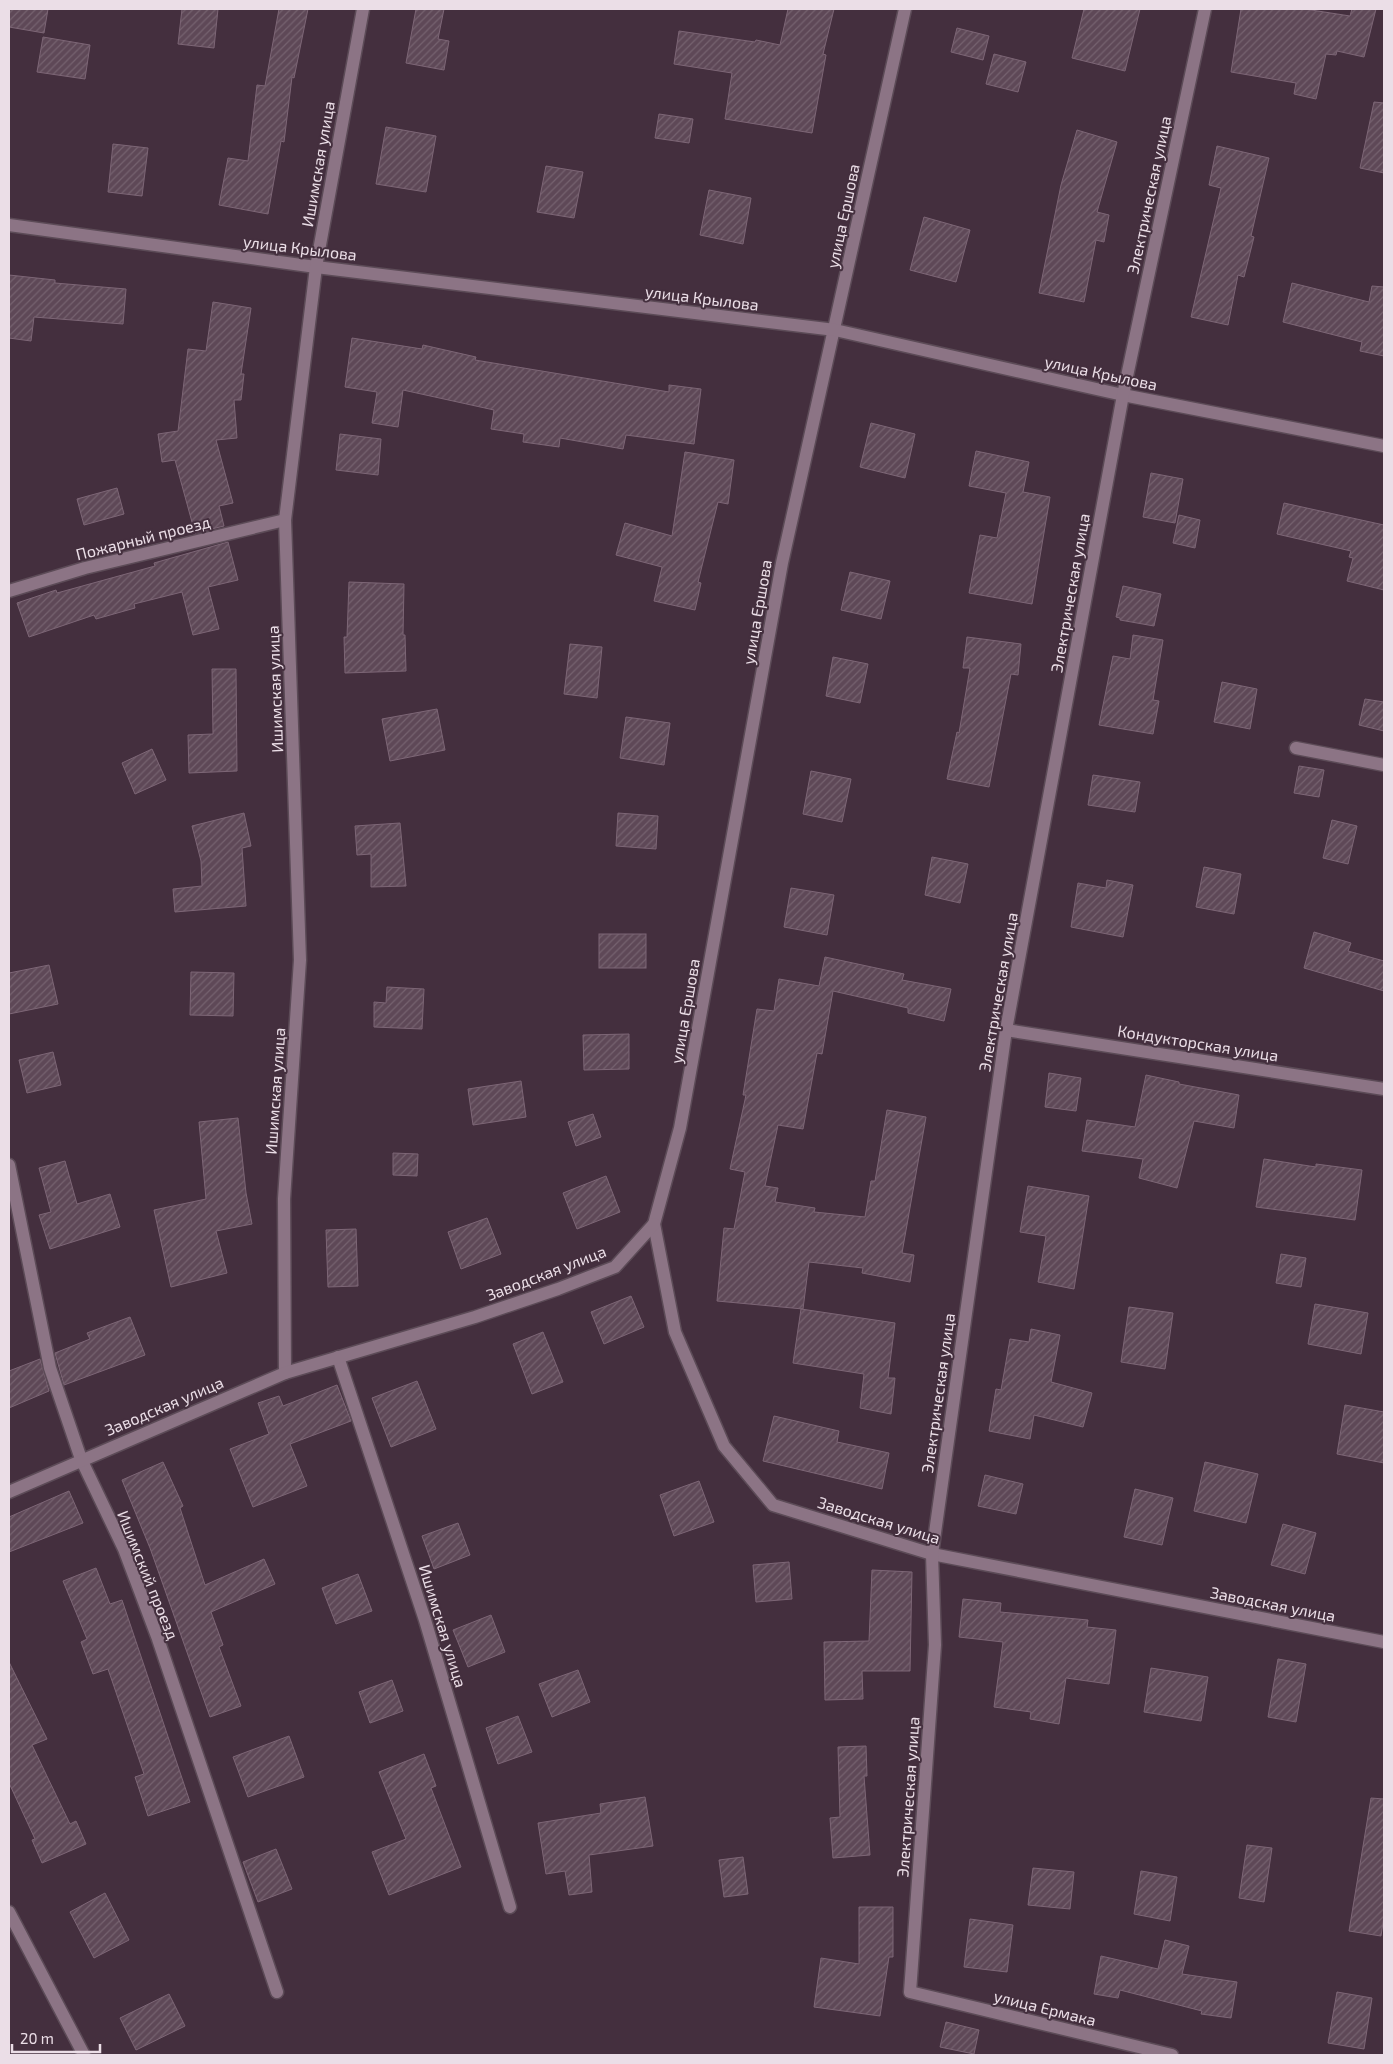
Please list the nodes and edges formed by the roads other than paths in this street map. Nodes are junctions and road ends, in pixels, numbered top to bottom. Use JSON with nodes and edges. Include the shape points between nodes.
{"nodes":[{"id":1,"x":363,"y":9,"type":"edge"},
{"id":2,"x":905,"y":9,"type":"edge"},
{"id":3,"x":1205,"y":9,"type":"edge"},
{"id":4,"x":9,"y":225,"type":"edge"},
{"id":5,"x":316,"y":267,"type":"junction"},
{"id":6,"x":834,"y":330,"type":"junction"},
{"id":7,"x":1123,"y":395,"type":"junction"},
{"id":8,"x":1384,"y":446,"type":"edge"},
{"id":9,"x":285,"y":520,"type":"junction"},
{"id":10,"x":9,"y":590,"type":"edge"},
{"id":11,"x":1296,"y":748,"type":"dead end"},
{"id":12,"x":1384,"y":765,"type":"edge"},
{"id":13,"x":1006,"y":1030,"type":"junction"},
{"id":14,"x":1384,"y":1088,"type":"edge"},
{"id":15,"x":9,"y":1165,"type":"edge"},
{"id":16,"x":654,"y":1224,"type":"junction"},
{"id":17,"x":338,"y":1357,"type":"junction"},
{"id":18,"x":285,"y":1373,"type":"junction"},
{"id":19,"x":81,"y":1459,"type":"junction"},
{"id":20,"x":9,"y":1492,"type":"edge"},
{"id":21,"x":932,"y":1554,"type":"junction"},
{"id":22,"x":1384,"y":1642,"type":"edge"},
{"id":23,"x":510,"y":1907,"type":"dead end"},
{"id":24,"x":9,"y":1912,"type":"edge"},
{"id":25,"x":277,"y":1992,"type":"dead end"},
{"id":26,"x":910,"y":1992,"type":"joint"},
{"id":27,"x":84,"y":2055,"type":"edge"},
{"id":28,"x":1172,"y":2055,"type":"edge"}],
"edges":[{"from":1,"to":5,"type":"street","name":"Ишимская улица"},
{"from":2,"to":6,"type":"street","name":"улица Ершова"},
{"from":3,"to":7,"type":"street","name":"Электрическая улица"},
{"from":4,"to":5,"type":"street","name":"улица Крылова"},
{"from":5,"to":6,"type":"street","name":"улица Крылова"},
{"from":5,"to":9,"type":"street","name":"Ишимская улица"},
{"from":6,"to":7,"type":"street","name":"улица Крылова"},
{"from":6,"to":16,"type":"street","name":"улица Ершова","via":[[782,563],[680,1128]]},
{"from":7,"to":8,"type":"street","name":"улица Крылова"},
{"from":7,"to":13,"type":"street","name":"Электрическая улица"},
{"from":9,"to":10,"type":"street","name":"Пожарный проезд","via":[[85,568]]},
{"from":9,"to":18,"type":"street","name":"Ишимская улица","via":[[300,960],[284,1198]]},
{"from":11,"to":12,"type":"street"},
{"from":13,"to":14,"type":"street","name":"Кондукторская улица"},
{"from":13,"to":21,"type":"street","name":"Электрическая улица"},
{"from":15,"to":19,"type":"street","name":"Ишимский проезд","via":[[50,1368]]},
{"from":16,"to":17,"type":"street","name":"Заводская улица","via":[[616,1267],[475,1317]]},
{"from":16,"to":21,"type":"street","name":"Заводская улица","via":[[675,1332],[724,1446],[773,1505]]},
{"from":17,"to":18,"type":"street","name":"Заводская улица"},
{"from":17,"to":23,"type":"street","name":"Ишимская улица","via":[[425,1620]]},
{"from":18,"to":19,"type":"street","name":"Заводская улица"},
{"from":19,"to":20,"type":"street","name":"Заводская улица"},
{"from":19,"to":25,"type":"street","name":"Ишимский проезд","via":[[124,1549],[158,1639]]},
{"from":21,"to":22,"type":"street","name":"Заводская улица"},
{"from":21,"to":26,"type":"street","name":"Электрическая улица","via":[[935,1644]]},
{"from":24,"to":27,"type":"street"},
{"from":26,"to":28,"type":"street","name":"улица Ермака"}]}
